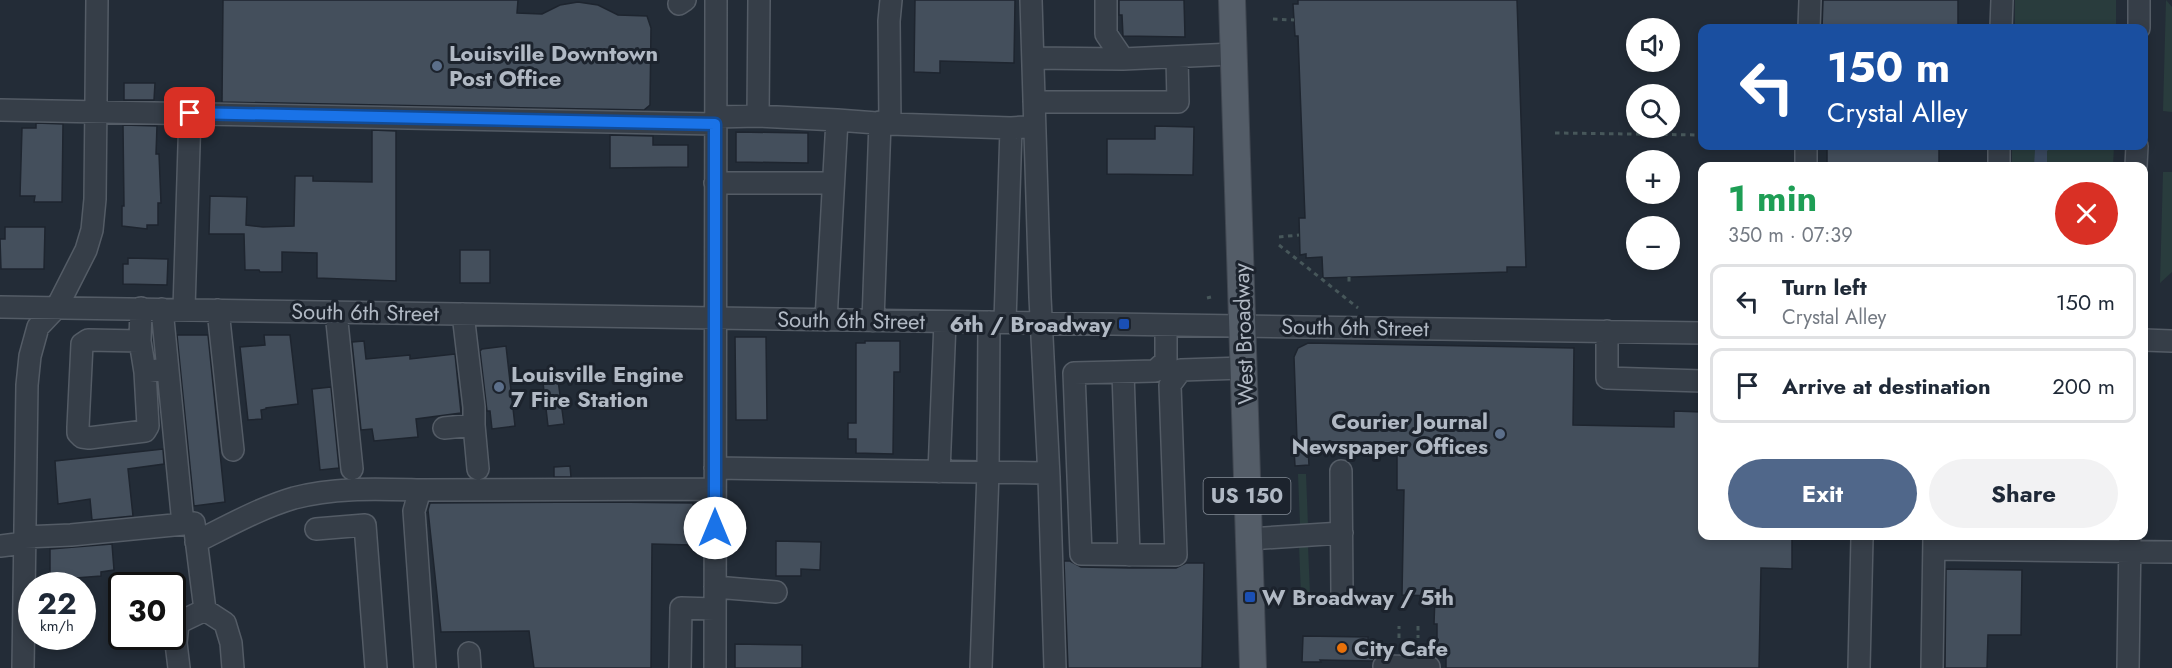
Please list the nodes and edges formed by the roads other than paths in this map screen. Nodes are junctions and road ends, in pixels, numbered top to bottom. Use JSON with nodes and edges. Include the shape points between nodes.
{"nodes":[{"id":1,"x":97,"y":0,"type":"edge"},
{"id":2,"x":716,"y":0,"type":"edge"},
{"id":3,"x":759,"y":0,"type":"edge"},
{"id":4,"x":891,"y":0,"type":"edge"},
{"id":5,"x":1031,"y":0,"type":"edge"},
{"id":6,"x":1106,"y":0,"type":"edge"},
{"id":7,"x":1232,"y":0,"type":"edge"},
{"id":8,"x":1810,"y":0,"type":"edge"},
{"id":9,"x":2002,"y":0,"type":"edge"},
{"id":10,"x":2139,"y":0,"type":"edge"},
{"id":11,"x":1809,"y":24,"type":"edge"},
{"id":12,"x":2001,"y":24,"type":"edge"},
{"id":13,"x":2139,"y":24,"type":"edge"},
{"id":14,"x":1233,"y":54,"type":"junction"},
{"id":15,"x":1177,"y":57,"type":"junction"},
{"id":16,"x":1033,"y":58,"type":"junction"},
{"id":17,"x":1123,"y":59,"type":"junction"},
{"id":18,"x":1034,"y":102,"type":"junction"},
{"id":19,"x":0,"y":110,"type":"edge"},
{"id":20,"x":96,"y":111,"type":"junction"},
{"id":21,"x":190,"y":113,"type":"junction"},
{"id":22,"x":758,"y":116,"type":"junction"},
{"id":23,"x":715,"y":120,"type":"junction"},
{"id":24,"x":837,"y":120,"type":"junction"},
{"id":25,"x":885,"y":123,"type":"junction"},
{"id":26,"x":1035,"y":127,"type":"junction"},
{"id":27,"x":1011,"y":128,"type":"junction"},
{"id":28,"x":715,"y":183,"type":"junction"},
{"id":29,"x":834,"y":183,"type":"junction"},
{"id":30,"x":0,"y":307,"type":"edge"},
{"id":31,"x":57,"y":307,"type":"junction"},
{"id":32,"x":141,"y":308,"type":"junction"},
{"id":33,"x":162,"y":309,"type":"junction"},
{"id":34,"x":184,"y":309,"type":"junction"},
{"id":35,"x":218,"y":310,"type":"junction"},
{"id":36,"x":336,"y":312,"type":"junction"},
{"id":37,"x":463,"y":314,"type":"junction"},
{"id":38,"x":714,"y":318,"type":"junction"},
{"id":39,"x":826,"y":320,"type":"junction"},
{"id":40,"x":873,"y":321,"type":"junction"},
{"id":41,"x":945,"y":322,"type":"junction"},
{"id":42,"x":997,"y":322,"type":"junction"},
{"id":43,"x":1042,"y":323,"type":"junction"},
{"id":44,"x":1166,"y":325,"type":"junction"},
{"id":45,"x":1243,"y":325,"type":"junction"},
{"id":46,"x":1607,"y":331,"type":"junction"},
{"id":47,"x":1698,"y":333,"type":"edge"},
{"id":48,"x":2148,"y":340,"type":"edge"},
{"id":49,"x":140,"y":341,"type":"junction"},
{"id":50,"x":2172,"y":341,"type":"edge"},
{"id":51,"x":1244,"y":368,"type":"junction"},
{"id":52,"x":168,"y":370,"type":"junction"},
{"id":53,"x":145,"y":372,"type":"junction"},
{"id":54,"x":1123,"y":372,"type":"junction"},
{"id":55,"x":1168,"y":372,"type":"junction"},
{"id":56,"x":1698,"y":381,"type":"edge"},
{"id":57,"x":474,"y":425,"type":"junction"},
{"id":58,"x":444,"y":429,"type":"dead end"},
{"id":59,"x":233,"y":450,"type":"dead end"},
{"id":60,"x":352,"y":469,"type":"dead end"},
{"id":61,"x":478,"y":469,"type":"dead end"},
{"id":62,"x":1341,"y":471,"type":"dead end"},
{"id":63,"x":939,"y":472,"type":"junction"},
{"id":64,"x":988,"y":472,"type":"junction"},
{"id":65,"x":1049,"y":477,"type":"junction"},
{"id":66,"x":715,"y":478,"type":"junction"},
{"id":67,"x":420,"y":490,"type":"junction"},
{"id":68,"x":183,"y":524,"type":"junction"},
{"id":69,"x":316,"y":529,"type":"dead end"},
{"id":70,"x":1342,"y":533,"type":"junction"},
{"id":71,"x":24,"y":540,"type":"junction"},
{"id":72,"x":1249,"y":540,"type":"junction"},
{"id":73,"x":1863,"y":540,"type":"edge"},
{"id":74,"x":196,"y":542,"type":"junction"},
{"id":75,"x":1934,"y":542,"type":"edge"},
{"id":76,"x":2129,"y":543,"type":"edge"},
{"id":77,"x":0,"y":546,"type":"edge"},
{"id":78,"x":2172,"y":552,"type":"edge"},
{"id":79,"x":1129,"y":555,"type":"junction"},
{"id":80,"x":715,"y":587,"type":"junction"},
{"id":81,"x":776,"y":592,"type":"dead end"},
{"id":82,"x":1342,"y":592,"type":"dead end"},
{"id":83,"x":715,"y":609,"type":"junction"},
{"id":84,"x":205,"y":610,"type":"junction"},
{"id":85,"x":1384,"y":666,"type":"dead end"},
{"id":86,"x":1416,"y":667,"type":"edge"},
{"id":87,"x":22,"y":668,"type":"edge"},
{"id":88,"x":179,"y":668,"type":"edge"},
{"id":89,"x":233,"y":668,"type":"edge"},
{"id":90,"x":376,"y":668,"type":"edge"},
{"id":91,"x":425,"y":668,"type":"edge"},
{"id":92,"x":680,"y":668,"type":"edge"},
{"id":93,"x":715,"y":668,"type":"edge"},
{"id":94,"x":981,"y":668,"type":"edge"},
{"id":95,"x":1055,"y":668,"type":"edge"},
{"id":96,"x":1253,"y":668,"type":"edge"},
{"id":97,"x":1859,"y":668,"type":"edge"},
{"id":98,"x":1932,"y":668,"type":"edge"},
{"id":99,"x":2128,"y":668,"type":"edge"}],
"edges":[{"from":1,"to":20,"type":"street"},
{"from":2,"to":23,"type":"street"},
{"from":3,"to":22,"type":"street"},
{"from":4,"to":25,"type":"street"},
{"from":5,"to":16,"type":"street"},
{"from":6,"to":17,"type":"street","via":[[1106,34]]},
{"from":7,"to":14,"type":"main road","name":"West Broadway","number":"US 150"},
{"from":8,"to":11,"type":"street"},
{"from":9,"to":12,"type":"street"},
{"from":10,"to":13,"type":"street"},
{"from":14,"to":15,"type":"street"},
{"from":14,"to":45,"type":"main road","name":"West Broadway","number":"US 150"},
{"from":15,"to":17,"type":"street"},
{"from":15,"to":18,"type":"street","via":[[1178,102]]},
{"from":16,"to":17,"type":"street"},
{"from":16,"to":18,"type":"street"},
{"from":18,"to":26,"type":"street"},
{"from":19,"to":20,"type":"street"},
{"from":20,"to":21,"type":"street"},
{"from":20,"to":31,"type":"street","via":[[92,230]]},
{"from":21,"to":23,"type":"street"},
{"from":21,"to":34,"type":"street"},
{"from":22,"to":23,"type":"street"},
{"from":22,"to":24,"type":"street"},
{"from":23,"to":28,"type":"street"},
{"from":24,"to":25,"type":"street"},
{"from":24,"to":29,"type":"street"},
{"from":25,"to":27,"type":"street"},
{"from":25,"to":40,"type":"street"},
{"from":26,"to":27,"type":"street"},
{"from":26,"to":43,"type":"street"},
{"from":27,"to":42,"type":"street"},
{"from":28,"to":29,"type":"street"},
{"from":28,"to":38,"type":"street"},
{"from":29,"to":39,"type":"street"},
{"from":30,"to":31,"type":"street","name":"South 6th Street"},
{"from":31,"to":32,"type":"street","name":"South 6th Street"},
{"from":31,"to":71,"type":"street","via":[[38,327],[30,356]]},
{"from":32,"to":33,"type":"street","name":"South 6th Street"},
{"from":32,"to":49,"type":"street"},
{"from":33,"to":34,"type":"street","name":"South 6th Street"},
{"from":33,"to":52,"type":"street"},
{"from":34,"to":35,"type":"street","name":"South 6th Street"},
{"from":35,"to":36,"type":"street","name":"South 6th Street"},
{"from":35,"to":59,"type":"street"},
{"from":36,"to":37,"type":"street","name":"South 6th Street"},
{"from":36,"to":60,"type":"street"},
{"from":37,"to":38,"type":"street","name":"South 6th Street"},
{"from":37,"to":57,"type":"street"},
{"from":38,"to":39,"type":"street","name":"South 6th Street"},
{"from":38,"to":66,"type":"street"},
{"from":39,"to":40,"type":"street","name":"South 6th Street"},
{"from":40,"to":41,"type":"street","name":"South 6th Street"},
{"from":41,"to":42,"type":"street","name":"South 6th Street"},
{"from":41,"to":63,"type":"street"},
{"from":42,"to":43,"type":"street","name":"South 6th Street"},
{"from":42,"to":64,"type":"street"},
{"from":43,"to":44,"type":"street","name":"South 6th Street"},
{"from":43,"to":65,"type":"street"},
{"from":44,"to":45,"type":"street","name":"South 6th Street"},
{"from":44,"to":55,"type":"street"},
{"from":45,"to":46,"type":"street","name":"South 6th Street"},
{"from":45,"to":51,"type":"main road","name":"West Broadway","number":"US 150"},
{"from":46,"to":47,"type":"street","name":"South 6th Street"},
{"from":46,"to":56,"type":"street","via":[[1607,378]]},
{"from":48,"to":50,"type":"street"},
{"from":49,"to":53,"type":"street"},
{"from":49,"to":53,"type":"street","via":[[88,340],[82,344],[78,432],[89,438],[145,431]]},
{"from":51,"to":55,"type":"street"},
{"from":51,"to":72,"type":"main road","name":"West Broadway","number":"US 150"},
{"from":52,"to":53,"type":"street"},
{"from":52,"to":68,"type":"street"},
{"from":54,"to":55,"type":"street"},
{"from":54,"to":79,"type":"street"},
{"from":54,"to":79,"type":"street","via":[[1074,373],[1081,554]]},
{"from":55,"to":79,"type":"street","via":[[1176,555]]},
{"from":57,"to":58,"type":"street"},
{"from":57,"to":61,"type":"street"},
{"from":62,"to":70,"type":"street"},
{"from":63,"to":64,"type":"street"},
{"from":63,"to":66,"type":"street"},
{"from":64,"to":65,"type":"street","via":[[1043,473]]},
{"from":64,"to":94,"type":"street"},
{"from":65,"to":95,"type":"street"},
{"from":66,"to":67,"type":"street"},
{"from":66,"to":80,"type":"street"},
{"from":67,"to":74,"type":"street","via":[[356,489],[294,498]]},
{"from":67,"to":91,"type":"street","via":[[414,511]]},
{"from":68,"to":71,"type":"street"},
{"from":68,"to":74,"type":"street","via":[[194,523]]},
{"from":69,"to":90,"type":"street","via":[[365,525]]},
{"from":70,"to":72,"type":"street"},
{"from":70,"to":82,"type":"street"},
{"from":71,"to":77,"type":"street"},
{"from":71,"to":87,"type":"street"},
{"from":72,"to":96,"type":"main road","name":"West Broadway","number":"US 150"},
{"from":73,"to":97,"type":"street"},
{"from":74,"to":84,"type":"street"},
{"from":75,"to":76,"type":"street"},
{"from":75,"to":98,"type":"street"},
{"from":76,"to":78,"type":"street"},
{"from":76,"to":99,"type":"street"},
{"from":80,"to":81,"type":"street"},
{"from":80,"to":83,"type":"street"},
{"from":83,"to":92,"type":"street","via":[[681,608]]},
{"from":83,"to":93,"type":"street"},
{"from":84,"to":88,"type":"street","via":[[178,623]]},
{"from":84,"to":89,"type":"street","via":[[225,623]]},
{"from":85,"to":86,"type":"street"}]}
